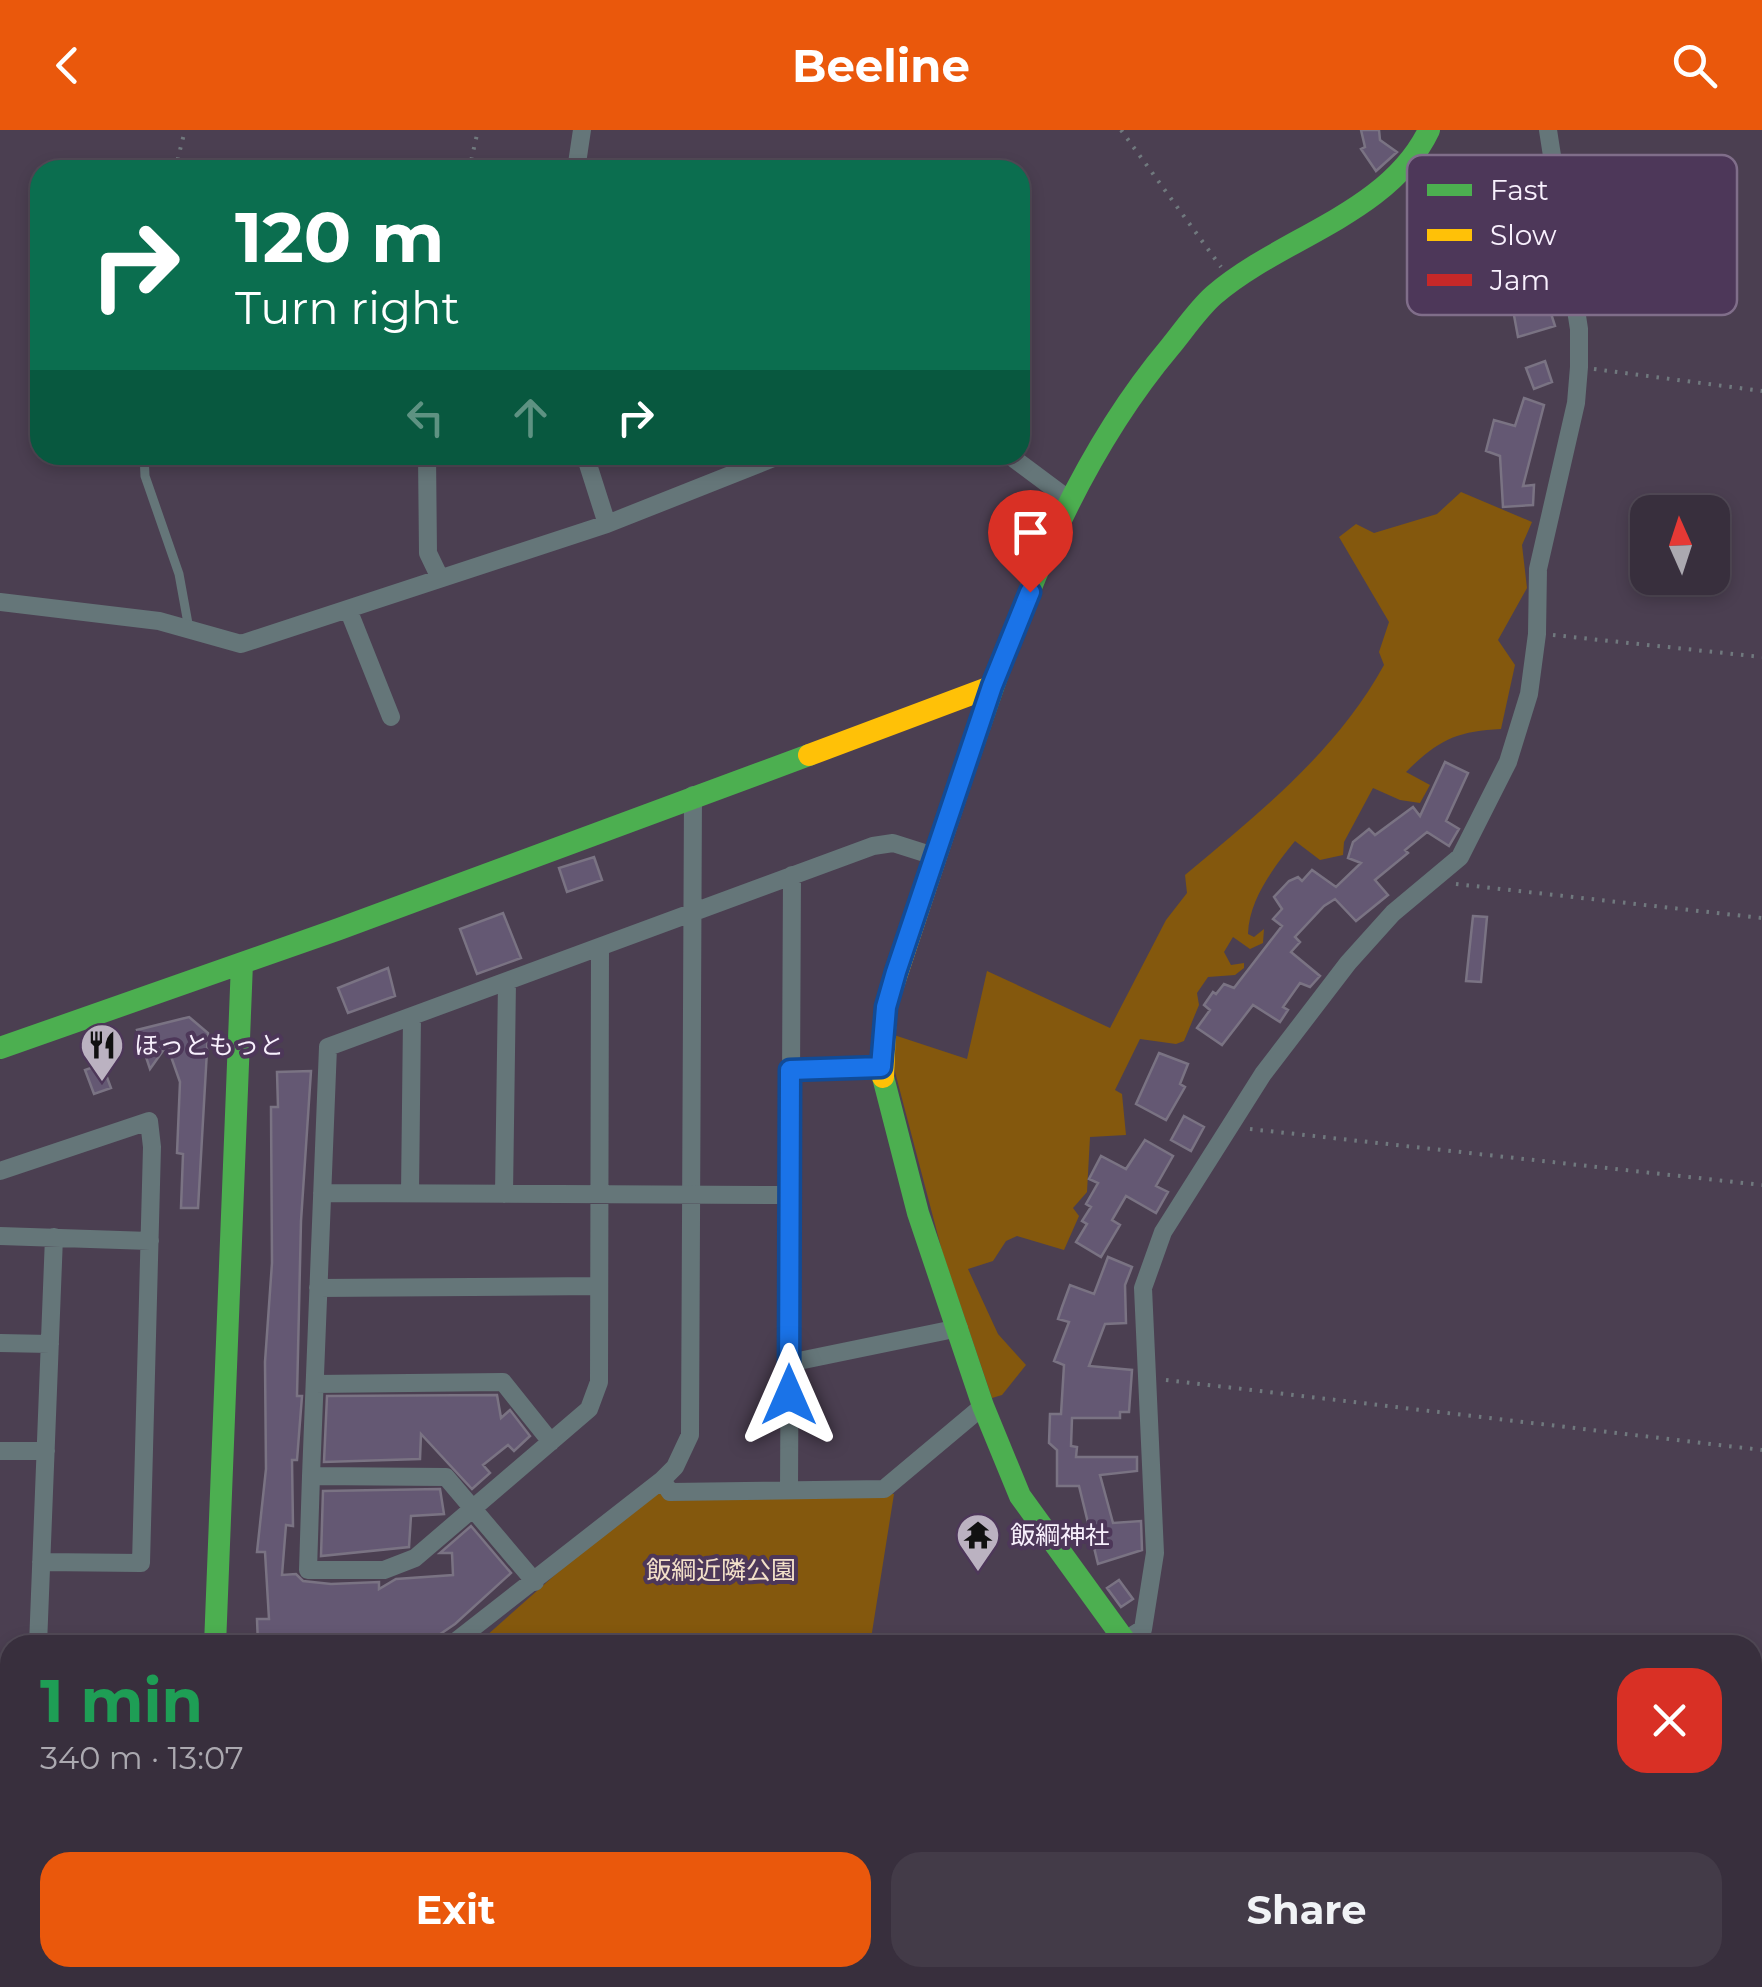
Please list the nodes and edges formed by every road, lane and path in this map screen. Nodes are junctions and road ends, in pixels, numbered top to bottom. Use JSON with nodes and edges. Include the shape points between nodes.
{"nodes":[{"id":1,"x":184,"y":130,"type":"edge"},
{"id":2,"x":478,"y":130,"type":"edge"},
{"id":3,"x":582,"y":130,"type":"edge"},
{"id":4,"x":1120,"y":130,"type":"edge"},
{"id":5,"x":1429,"y":130,"type":"edge"},
{"id":6,"x":1548,"y":130,"type":"edge"},
{"id":7,"x":1416,"y":155,"type":"edge"},
{"id":8,"x":1552,"y":155,"type":"edge"},
{"id":9,"x":177,"y":160,"type":"edge"},
{"id":10,"x":472,"y":160,"type":"edge"},
{"id":11,"x":578,"y":160,"type":"edge"},
{"id":12,"x":1407,"y":164,"type":"edge"},
{"id":13,"x":1229,"y":282,"type":"junction"},
{"id":14,"x":1577,"y":315,"type":"edge"},
{"id":15,"x":1579,"y":366,"type":"junction"},
{"id":16,"x":1762,"y":391,"type":"edge"},
{"id":17,"x":144,"y":465,"type":"edge"},
{"id":18,"x":427,"y":465,"type":"edge"},
{"id":19,"x":588,"y":465,"type":"edge"},
{"id":20,"x":756,"y":465,"type":"edge"},
{"id":21,"x":1022,"y":465,"type":"edge"},
{"id":22,"x":1068,"y":499,"type":"junction"},
{"id":23,"x":607,"y":524,"type":"junction"},
{"id":24,"x":440,"y":578,"type":"junction"},
{"id":25,"x":0,"y":602,"type":"edge"},
{"id":26,"x":348,"y":609,"type":"junction"},
{"id":27,"x":189,"y":632,"type":"junction"},
{"id":28,"x":1537,"y":634,"type":"junction"},
{"id":29,"x":1762,"y":657,"type":"edge"},
{"id":30,"x":992,"y":686,"type":"junction"},
{"id":31,"x":391,"y":716,"type":"dead end"},
{"id":32,"x":694,"y":795,"type":"junction"},
{"id":33,"x":934,"y":856,"type":"junction"},
{"id":34,"x":792,"y":875,"type":"junction"},
{"id":35,"x":1432,"y":881,"type":"junction"},
{"id":36,"x":694,"y":911,"type":"junction"},
{"id":37,"x":1762,"y":918,"type":"edge"},
{"id":38,"x":600,"y":948,"type":"junction"},
{"id":39,"x":242,"y":964,"type":"junction"},
{"id":40,"x":507,"y":982,"type":"junction"},
{"id":41,"x":412,"y":1017,"type":"junction"},
{"id":42,"x":0,"y":1048,"type":"edge"},
{"id":43,"x":881,"y":1067,"type":"junction"},
{"id":44,"x":790,"y":1070,"type":"junction"},
{"id":45,"x":1228,"y":1126,"type":"junction"},
{"id":46,"x":0,"y":1171,"type":"edge"},
{"id":47,"x":1762,"y":1185,"type":"edge"},
{"id":48,"x":322,"y":1193,"type":"junction"},
{"id":49,"x":410,"y":1193,"type":"junction"},
{"id":50,"x":504,"y":1194,"type":"junction"},
{"id":51,"x":598,"y":1194,"type":"junction"},
{"id":52,"x":694,"y":1195,"type":"junction"},
{"id":53,"x":789,"y":1195,"type":"junction"},
{"id":54,"x":0,"y":1236,"type":"edge"},
{"id":55,"x":54,"y":1236,"type":"junction"},
{"id":56,"x":150,"y":1241,"type":"junction"},
{"id":57,"x":599,"y":1286,"type":"junction"},
{"id":58,"x":318,"y":1288,"type":"junction"},
{"id":59,"x":959,"y":1328,"type":"junction"},
{"id":60,"x":0,"y":1343,"type":"edge"},
{"id":61,"x":50,"y":1344,"type":"junction"},
{"id":62,"x":789,"y":1363,"type":"junction"},
{"id":63,"x":1146,"y":1378,"type":"junction"},
{"id":64,"x":314,"y":1384,"type":"junction"},
{"id":65,"x":983,"y":1406,"type":"junction"},
{"id":66,"x":552,"y":1442,"type":"junction"},
{"id":67,"x":46,"y":1450,"type":"junction"},
{"id":68,"x":1762,"y":1450,"type":"edge"},
{"id":69,"x":0,"y":1451,"type":"edge"},
{"id":70,"x":311,"y":1476,"type":"junction"},
{"id":71,"x":662,"y":1480,"type":"junction"},
{"id":72,"x":789,"y":1490,"type":"junction"},
{"id":73,"x":472,"y":1507,"type":"junction"},
{"id":74,"x":42,"y":1562,"type":"junction"},
{"id":75,"x":536,"y":1582,"type":"junction"},
{"id":76,"x":38,"y":1635,"type":"edge"},
{"id":77,"x":215,"y":1635,"type":"edge"},
{"id":78,"x":464,"y":1635,"type":"edge"},
{"id":79,"x":1122,"y":1635,"type":"edge"},
{"id":80,"x":1136,"y":1635,"type":"edge"}],
"edges":[{"from":1,"to":9,"type":"path"},
{"from":2,"to":10,"type":"path"},
{"from":3,"to":11,"type":"street"},
{"from":4,"to":13,"type":"path"},
{"from":5,"to":7,"type":"street"},
{"from":6,"to":8,"type":"street"},
{"from":12,"to":13,"type":"street","via":[[1388,184]]},
{"from":13,"to":22,"type":"street","via":[[1130,395]]},
{"from":14,"to":15,"type":"street"},
{"from":15,"to":16,"type":"path"},
{"from":15,"to":28,"type":"street","via":[[1538,570]]},
{"from":17,"to":27,"type":"lane","via":[[179,574]]},
{"from":18,"to":24,"type":"street","via":[[428,553]]},
{"from":19,"to":23,"type":"street"},
{"from":20,"to":23,"type":"street"},
{"from":21,"to":22,"type":"street"},
{"from":22,"to":30,"type":"street"},
{"from":23,"to":24,"type":"street"},
{"from":24,"to":26,"type":"street"},
{"from":25,"to":27,"type":"street","via":[[160,621]]},
{"from":26,"to":27,"type":"street","via":[[241,644]]},
{"from":26,"to":31,"type":"street"},
{"from":28,"to":29,"type":"path"},
{"from":28,"to":35,"type":"street","via":[[1529,694],[1508,762],[1460,857]]},
{"from":30,"to":32,"type":"street"},
{"from":30,"to":33,"type":"street"},
{"from":32,"to":36,"type":"street"},
{"from":32,"to":39,"type":"street"},
{"from":33,"to":34,"type":"street","via":[[893,844],[873,846]]},
{"from":33,"to":43,"type":"street","via":[[886,1007]]},
{"from":34,"to":36,"type":"street"},
{"from":34,"to":44,"type":"street"},
{"from":35,"to":37,"type":"path"},
{"from":35,"to":45,"type":"street","via":[[1348,963]]},
{"from":36,"to":38,"type":"street"},
{"from":36,"to":52,"type":"street"},
{"from":38,"to":40,"type":"street"},
{"from":38,"to":51,"type":"street"},
{"from":39,"to":42,"type":"street"},
{"from":39,"to":77,"type":"street"},
{"from":40,"to":41,"type":"street"},
{"from":40,"to":50,"type":"street"},
{"from":41,"to":48,"type":"street","via":[[328,1047]]},
{"from":41,"to":49,"type":"street"},
{"from":43,"to":44,"type":"street"},
{"from":43,"to":59,"type":"street","via":[[903,1162]]},
{"from":44,"to":53,"type":"street"},
{"from":45,"to":47,"type":"path"},
{"from":45,"to":63,"type":"street","via":[[1164,1232],[1143,1288]]},
{"from":46,"to":56,"type":"street","via":[[149,1122]]},
{"from":48,"to":49,"type":"street"},
{"from":48,"to":58,"type":"street"},
{"from":49,"to":50,"type":"street"},
{"from":50,"to":51,"type":"street"},
{"from":51,"to":52,"type":"street"},
{"from":51,"to":57,"type":"street"},
{"from":52,"to":53,"type":"street"},
{"from":52,"to":71,"type":"street","via":[[692,1420],[684,1451]]},
{"from":53,"to":62,"type":"street"},
{"from":54,"to":55,"type":"street"},
{"from":55,"to":56,"type":"street"},
{"from":55,"to":61,"type":"street"},
{"from":56,"to":74,"type":"street","via":[[140,1563]]},
{"from":57,"to":58,"type":"street"},
{"from":57,"to":66,"type":"street","via":[[597,1390],[589,1409]]},
{"from":58,"to":64,"type":"street"},
{"from":59,"to":62,"type":"street"},
{"from":59,"to":65,"type":"street"},
{"from":60,"to":61,"type":"street"},
{"from":61,"to":67,"type":"street"},
{"from":62,"to":72,"type":"street"},
{"from":63,"to":68,"type":"path"},
{"from":63,"to":80,"type":"street","via":[[1154,1569],[1143,1629]]},
{"from":64,"to":66,"type":"street","via":[[503,1382]]},
{"from":64,"to":70,"type":"street"},
{"from":65,"to":72,"type":"street","via":[[884,1489]]},
{"from":65,"to":79,"type":"street","via":[[1020,1496]]},
{"from":66,"to":73,"type":"street"},
{"from":67,"to":69,"type":"street"},
{"from":67,"to":74,"type":"street"},
{"from":70,"to":73,"type":"street","via":[[446,1477]]},
{"from":70,"to":73,"type":"street","via":[[308,1570],[396,1568]]},
{"from":71,"to":72,"type":"street","via":[[670,1492]]},
{"from":71,"to":75,"type":"street"},
{"from":73,"to":75,"type":"street"},
{"from":74,"to":76,"type":"street"},
{"from":75,"to":78,"type":"street"}]}
